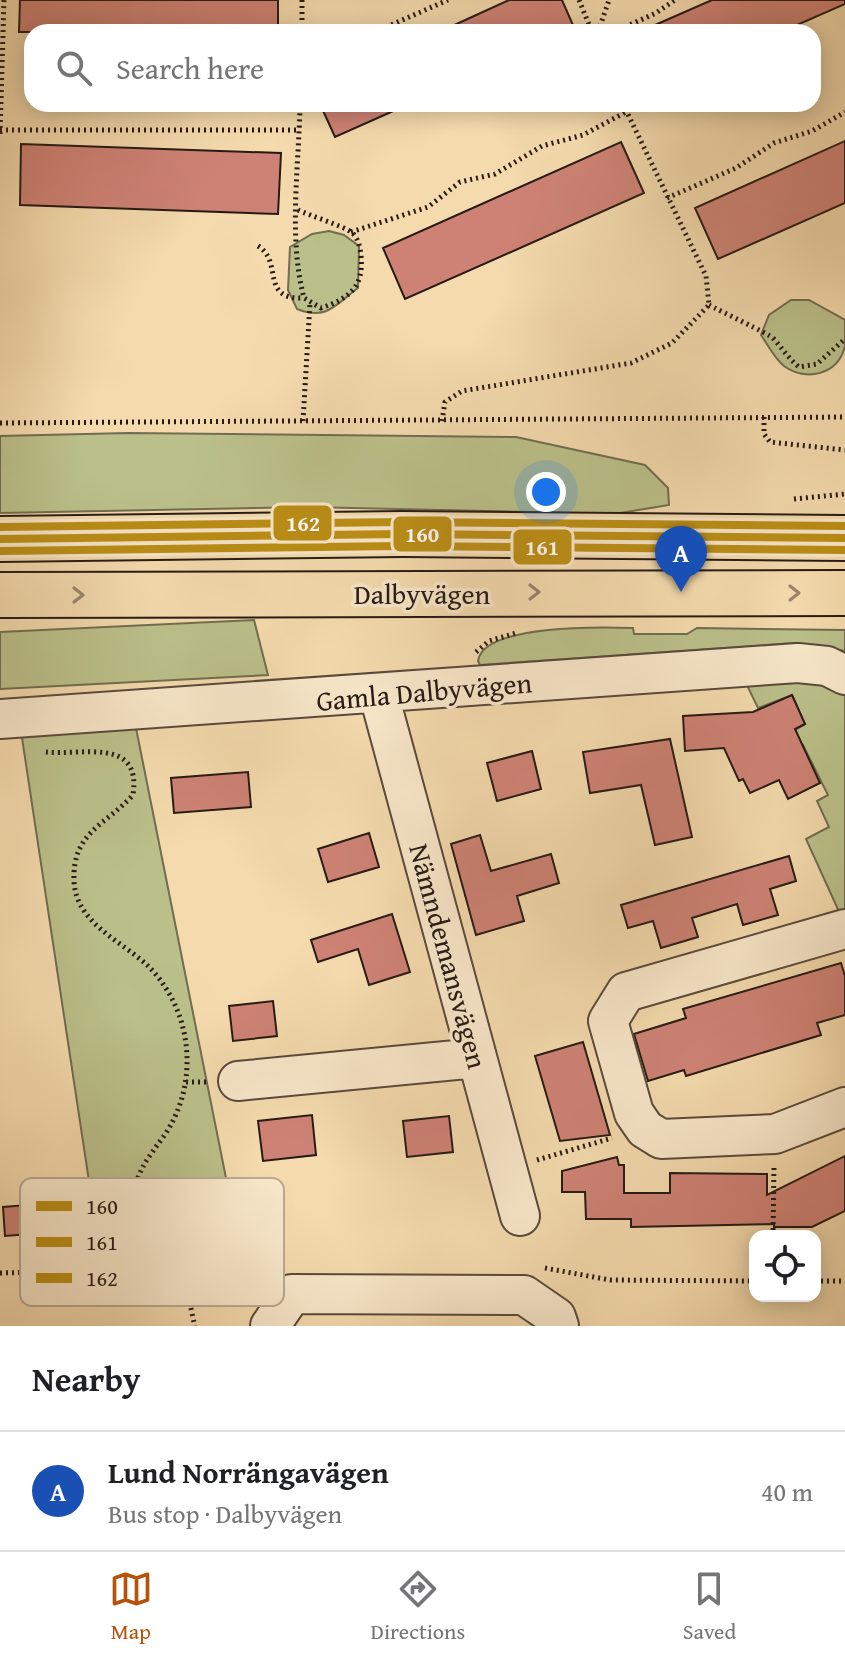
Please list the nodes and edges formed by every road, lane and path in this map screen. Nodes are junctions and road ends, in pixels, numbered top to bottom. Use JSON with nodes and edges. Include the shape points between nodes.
{"nodes":[{"id":1,"x":4,"y":0,"type":"edge"},
{"id":2,"x":302,"y":0,"type":"edge"},
{"id":3,"x":448,"y":0,"type":"edge"},
{"id":4,"x":579,"y":0,"type":"edge"},
{"id":5,"x":609,"y":0,"type":"edge"},
{"id":6,"x":675,"y":0,"type":"edge"},
{"id":7,"x":302,"y":24,"type":"edge"},
{"id":8,"x":393,"y":24,"type":"edge"},
{"id":9,"x":589,"y":24,"type":"edge"},
{"id":10,"x":601,"y":24,"type":"edge"},
{"id":11,"x":632,"y":24,"type":"edge"},
{"id":12,"x":300,"y":112,"type":"edge"},
{"id":13,"x":626,"y":112,"type":"joint"},
{"id":14,"x":845,"y":112,"type":"edge"},
{"id":15,"x":300,"y":130,"type":"junction"},
{"id":16,"x":0,"y":132,"type":"edge"},
{"id":17,"x":667,"y":198,"type":"junction"},
{"id":18,"x":298,"y":210,"type":"junction"},
{"id":19,"x":351,"y":232,"type":"junction"},
{"id":20,"x":258,"y":246,"type":"dead end"},
{"id":21,"x":307,"y":300,"type":"junction"},
{"id":22,"x":709,"y":305,"type":"junction"},
{"id":23,"x":845,"y":339,"type":"edge"},
{"id":24,"x":764,"y":417,"type":"junction"},
{"id":25,"x":845,"y":417,"type":"edge"},
{"id":26,"x":303,"y":421,"type":"junction"},
{"id":27,"x":442,"y":421,"type":"junction"},
{"id":28,"x":0,"y":423,"type":"edge"},
{"id":29,"x":845,"y":450,"type":"edge"},
{"id":30,"x":845,"y":494,"type":"edge"},
{"id":31,"x":784,"y":499,"type":"dead end"},
{"id":32,"x":845,"y":538,"type":"edge"},
{"id":33,"x":0,"y":539,"type":"edge"},
{"id":34,"x":845,"y":593,"type":"edge"},
{"id":35,"x":0,"y":595,"type":"edge"},
{"id":36,"x":524,"y":632,"type":"dead end"},
{"id":37,"x":845,"y":675,"type":"edge"},
{"id":38,"x":470,"y":686,"type":"junction"},
{"id":39,"x":379,"y":695,"type":"junction"},
{"id":40,"x":10,"y":719,"type":"edge"},
{"id":41,"x":845,"y":929,"type":"edge"},
{"id":42,"x":477,"y":1058,"type":"junction"},
{"id":43,"x":238,"y":1081,"type":"dead end"},
{"id":44,"x":845,"y":1107,"type":"edge"},
{"id":45,"x":645,"y":1129,"type":"junction"},
{"id":46,"x":775,"y":1134,"type":"junction"},
{"id":47,"x":137,"y":1178,"type":"edge"},
{"id":48,"x":511,"y":1192,"type":"joint"},
{"id":49,"x":773,"y":1230,"type":"edge"},
{"id":50,"x":821,"y":1281,"type":"edge"},
{"id":51,"x":845,"y":1281,"type":"edge"},
{"id":52,"x":189,"y":1306,"type":"edge"},
{"id":53,"x":284,"y":1306,"type":"edge"},
{"id":54,"x":284,"y":1306,"type":"edge"},
{"id":55,"x":195,"y":1326,"type":"edge"},
{"id":56,"x":270,"y":1326,"type":"edge"},
{"id":57,"x":559,"y":1326,"type":"edge"}],
"edges":[{"from":1,"to":16,"type":"path"},
{"from":2,"to":7,"type":"path"},
{"from":3,"to":8,"type":"path"},
{"from":4,"to":9,"type":"path"},
{"from":5,"to":10,"type":"path"},
{"from":6,"to":11,"type":"path"},
{"from":12,"to":15,"type":"path"},
{"from":13,"to":17,"type":"path"},
{"from":13,"to":19,"type":"path","via":[[583,135],[542,146],[495,174],[460,182],[428,207]]},
{"from":14,"to":17,"type":"path"},
{"from":15,"to":16,"type":"path"},
{"from":15,"to":18,"type":"path"},
{"from":17,"to":22,"type":"path","via":[[706,276]]},
{"from":18,"to":19,"type":"path"},
{"from":18,"to":21,"type":"path","via":[[298,277]]},
{"from":19,"to":21,"type":"path","via":[[360,244],[363,273],[358,288],[321,308]]},
{"from":20,"to":21,"type":"path","via":[[279,293]]},
{"from":21,"to":26,"type":"path"},
{"from":22,"to":23,"type":"path","via":[[772,336],[799,367],[817,364]]},
{"from":22,"to":27,"type":"path","via":[[672,343],[631,363],[462,391],[445,402]]},
{"from":24,"to":25,"type":"path"},
{"from":24,"to":27,"type":"path"},
{"from":24,"to":29,"type":"path","via":[[770,442]]},
{"from":26,"to":27,"type":"path"},
{"from":26,"to":28,"type":"path"},
{"from":30,"to":31,"type":"path"},
{"from":32,"to":33,"type":"main road","name":"Dalbyvägen","via":[[403,534]]},
{"from":35,"to":34,"type":"main road","name":"Dalbyvägen","one_way":true},
{"from":36,"to":38,"type":"path","via":[[496,638],[477,650],[469,668]]},
{"from":37,"to":38,"type":"street","name":"Gamla Dalbyvägen","via":[[827,666],[798,663]]},
{"from":38,"to":39,"type":"street","name":"Gamla Dalbyvägen"},
{"from":39,"to":40,"type":"street","name":"Gamla Dalbyvägen"},
{"from":39,"to":42,"type":"street","name":"Nämndemansvägen"},
{"from":40,"to":47,"type":"path","via":[[33,748],[112,752],[133,774],[133,795],[86,835],[74,885],[93,922],[161,982],[183,1028],[183,1095]]},
{"from":41,"to":45,"type":"street","via":[[626,992],[608,1021],[634,1113]]},
{"from":42,"to":43,"type":"street"},
{"from":42,"to":48,"type":"street","name":"Nämndemansvägen"},
{"from":44,"to":46,"type":"street"},
{"from":45,"to":46,"type":"street","via":[[661,1139]]},
{"from":45,"to":48,"type":"path"},
{"from":46,"to":49,"type":"path"},
{"from":50,"to":51,"type":"path"},
{"from":52,"to":55,"type":"path"},
{"from":53,"to":57,"type":"street","via":[[292,1294],[524,1295],[556,1317]]},
{"from":54,"to":56,"type":"street"}]}
